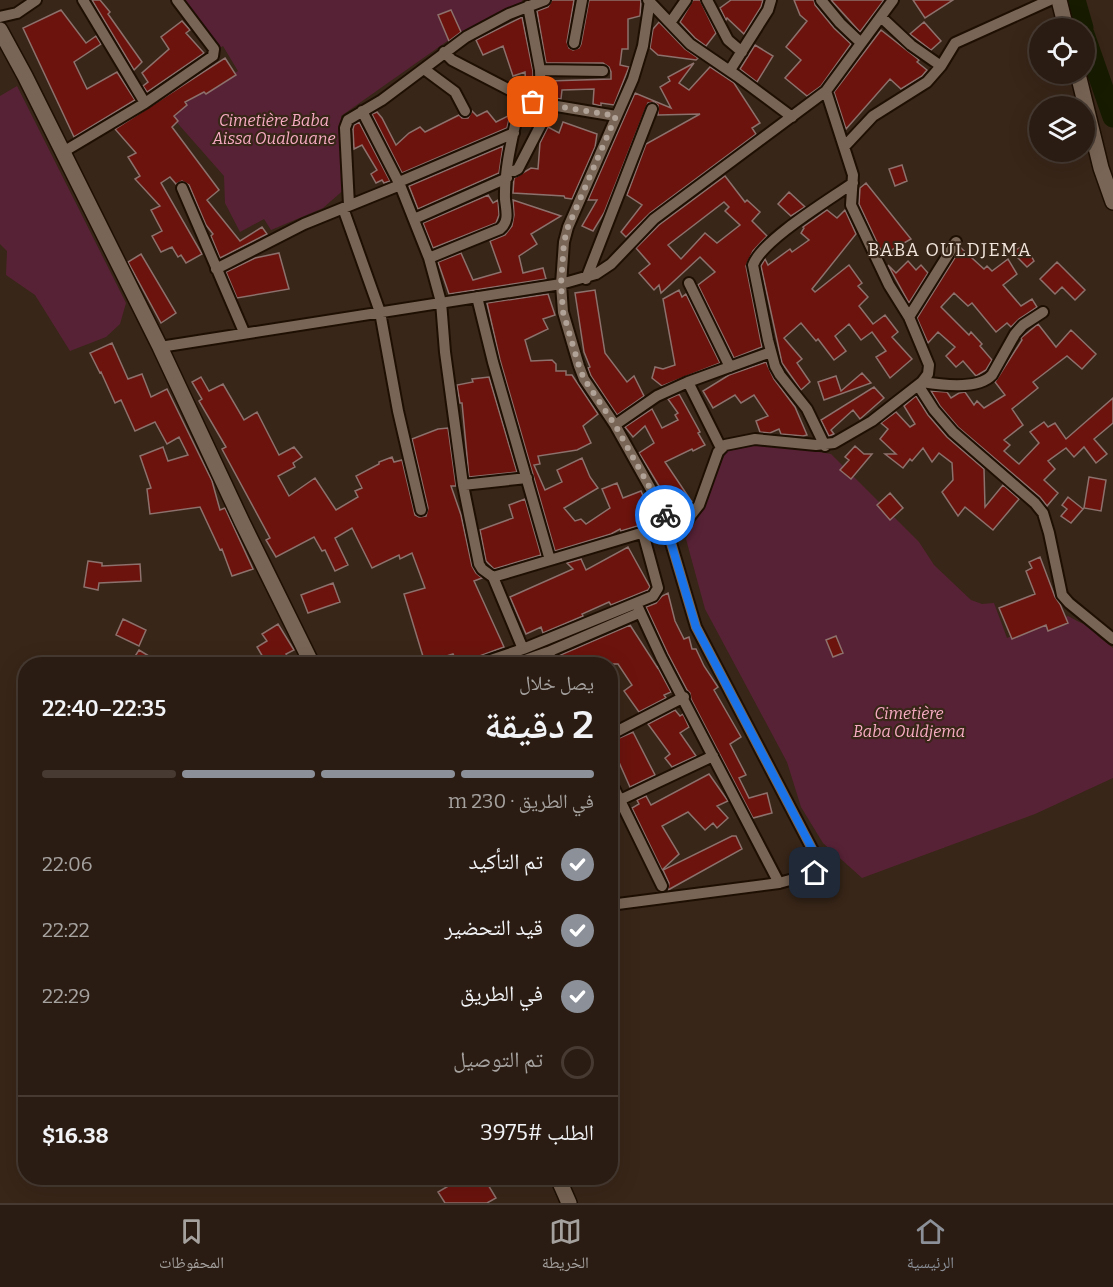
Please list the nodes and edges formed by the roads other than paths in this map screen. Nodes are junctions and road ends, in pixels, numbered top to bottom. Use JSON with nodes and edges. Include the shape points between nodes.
{"nodes":[{"id":1,"x":36,"y":0,"type":"edge"},
{"id":2,"x":83,"y":0,"type":"edge"},
{"id":3,"x":177,"y":0,"type":"edge"},
{"id":4,"x":544,"y":0,"type":"edge"},
{"id":5,"x":582,"y":0,"type":"edge"},
{"id":6,"x":686,"y":0,"type":"edge"},
{"id":7,"x":771,"y":0,"type":"edge"},
{"id":8,"x":820,"y":0,"type":"edge"},
{"id":9,"x":893,"y":0,"type":"edge"},
{"id":10,"x":1050,"y":0,"type":"edge"},
{"id":11,"x":1059,"y":0,"type":"edge"},
{"id":12,"x":650,"y":1,"type":"edge"},
{"id":13,"x":708,"y":1,"type":"edge"},
{"id":14,"x":528,"y":6,"type":"junction"},
{"id":15,"x":881,"y":17,"type":"junction"},
{"id":16,"x":0,"y":18,"type":"edge"},
{"id":17,"x":1064,"y":18,"type":"edge"},
{"id":18,"x":670,"y":23,"type":"junction"},
{"id":19,"x":0,"y":30,"type":"edge"},
{"id":20,"x":574,"y":43,"type":"dead end"},
{"id":21,"x":861,"y":43,"type":"junction"},
{"id":22,"x":742,"y":51,"type":"junction"},
{"id":23,"x":444,"y":52,"type":"junction"},
{"id":24,"x":941,"y":66,"type":"junction"},
{"id":25,"x":424,"y":69,"type":"junction"},
{"id":26,"x":540,"y":70,"type":"junction"},
{"id":27,"x":730,"y":70,"type":"junction"},
{"id":28,"x":603,"y":71,"type":"dead end"},
{"id":29,"x":1080,"y":84,"type":"edge"},
{"id":30,"x":826,"y":90,"type":"junction"},
{"id":31,"x":521,"y":97,"type":"junction"},
{"id":32,"x":145,"y":103,"type":"junction"},
{"id":33,"x":546,"y":104,"type":"junction"},
{"id":34,"x":652,"y":109,"type":"dead end"},
{"id":35,"x":362,"y":111,"type":"junction"},
{"id":36,"x":465,"y":111,"type":"dead end"},
{"id":37,"x":616,"y":116,"type":"junction"},
{"id":38,"x":792,"y":117,"type":"junction"},
{"id":39,"x":514,"y":134,"type":"junction"},
{"id":40,"x":844,"y":147,"type":"junction"},
{"id":41,"x":63,"y":152,"type":"junction"},
{"id":42,"x":507,"y":174,"type":"junction"},
{"id":43,"x":853,"y":183,"type":"junction"},
{"id":44,"x":400,"y":184,"type":"junction"},
{"id":45,"x":182,"y":188,"type":"dead end"},
{"id":46,"x":1113,"y":202,"type":"edge"},
{"id":47,"x":346,"y":207,"type":"junction"},
{"id":48,"x":414,"y":219,"type":"junction"},
{"id":49,"x":956,"y":242,"type":"dead end"},
{"id":50,"x":429,"y":258,"type":"junction"},
{"id":51,"x":216,"y":269,"type":"junction"},
{"id":52,"x":586,"y":279,"type":"junction"},
{"id":53,"x":689,"y":283,"type":"dead end"},
{"id":54,"x":561,"y":284,"type":"junction"},
{"id":55,"x":477,"y":297,"type":"junction"},
{"id":56,"x":441,"y":302,"type":"junction"},
{"id":57,"x":380,"y":312,"type":"junction"},
{"id":58,"x":1043,"y":312,"type":"dead end"},
{"id":59,"x":909,"y":317,"type":"junction"},
{"id":60,"x":244,"y":332,"type":"junction"},
{"id":61,"x":160,"y":347,"type":"junction"},
{"id":62,"x":771,"y":352,"type":"junction"},
{"id":63,"x":730,"y":367,"type":"junction"},
{"id":64,"x":688,"y":382,"type":"junction"},
{"id":65,"x":920,"y":384,"type":"junction"},
{"id":66,"x":615,"y":425,"type":"junction"},
{"id":67,"x":825,"y":446,"type":"junction"},
{"id":68,"x":722,"y":448,"type":"junction"},
{"id":69,"x":527,"y":478,"type":"junction"},
{"id":70,"x":464,"y":485,"type":"junction"},
{"id":71,"x":422,"y":510,"type":"dead end"},
{"id":72,"x":668,"y":526,"type":"junction"},
{"id":73,"x":644,"y":533,"type":"junction"},
{"id":74,"x":550,"y":560,"type":"junction"},
{"id":75,"x":493,"y":578,"type":"junction"},
{"id":76,"x":638,"y":608,"type":"junction"},
{"id":77,"x":1113,"y":639,"type":"edge"},
{"id":78,"x":523,"y":649,"type":"junction"},
{"id":79,"x":548,"y":652,"type":"junction"},
{"id":80,"x":309,"y":657,"type":"edge"},
{"id":81,"x":515,"y":657,"type":"edge"},
{"id":82,"x":527,"y":657,"type":"edge"},
{"id":83,"x":550,"y":657,"type":"edge"},
{"id":84,"x":684,"y":697,"type":"junction"},
{"id":85,"x":618,"y":731,"type":"edge"},
{"id":86,"x":713,"y":756,"type":"junction"},
{"id":87,"x":618,"y":796,"type":"edge"},
{"id":88,"x":620,"y":800,"type":"junction"},
{"id":89,"x":779,"y":883,"type":"junction"},
{"id":90,"x":662,"y":886,"type":"dead end"},
{"id":91,"x":618,"y":904,"type":"edge"},
{"id":92,"x":561,"y":1185,"type":"edge"},
{"id":93,"x":569,"y":1203,"type":"edge"}],
"edges":[{"from":1,"to":16,"type":"street","via":[[17,13]]},
{"from":2,"to":32,"type":"street"},
{"from":3,"to":32,"type":"street","via":[[215,53]]},
{"from":4,"to":14,"type":"street"},
{"from":5,"to":20,"type":"street"},
{"from":6,"to":18,"type":"street"},
{"from":7,"to":22,"type":"street"},
{"from":8,"to":21,"type":"street"},
{"from":9,"to":15,"type":"street"},
{"from":10,"to":24,"type":"street","via":[[961,39],[950,48]]},
{"from":11,"to":17,"type":"main road"},
{"from":12,"to":18,"type":"street"},
{"from":12,"to":37,"type":"street","via":[[640,60]]},
{"from":13,"to":22,"type":"street","via":[[728,40]]},
{"from":14,"to":23,"type":"street"},
{"from":14,"to":26,"type":"street"},
{"from":15,"to":21,"type":"street"},
{"from":15,"to":24,"type":"street"},
{"from":18,"to":27,"type":"street","via":[[690,44]]},
{"from":19,"to":41,"type":"main road"},
{"from":21,"to":30,"type":"street"},
{"from":22,"to":27,"type":"street"},
{"from":23,"to":25,"type":"street"},
{"from":23,"to":31,"type":"street"},
{"from":24,"to":40,"type":"street","via":[[927,82],[873,116]]},
{"from":25,"to":35,"type":"street"},
{"from":25,"to":36,"type":"street","via":[[455,92]]},
{"from":26,"to":28,"type":"street"},
{"from":26,"to":33,"type":"street"},
{"from":27,"to":38,"type":"street"},
{"from":29,"to":46,"type":"main road"},
{"from":30,"to":38,"type":"street"},
{"from":30,"to":40,"type":"street"},
{"from":31,"to":33,"type":"street"},
{"from":31,"to":39,"type":"street"},
{"from":32,"to":41,"type":"street"},
{"from":33,"to":37,"type":"street"},
{"from":33,"to":42,"type":"street","via":[[518,169]]},
{"from":34,"to":52,"type":"street"},
{"from":35,"to":44,"type":"street"},
{"from":35,"to":47,"type":"street","via":[[350,117],[345,128]]},
{"from":37,"to":54,"type":"street","via":[[568,227]]},
{"from":38,"to":52,"type":"street","via":[[654,219],[611,264]]},
{"from":39,"to":42,"type":"street"},
{"from":39,"to":44,"type":"street"},
{"from":40,"to":43,"type":"street"},
{"from":41,"to":61,"type":"main road"},
{"from":42,"to":48,"type":"street"},
{"from":42,"to":50,"type":"street","via":[[505,225]]},
{"from":43,"to":59,"type":"street","via":[[851,206]]},
{"from":43,"to":62,"type":"street","via":[[789,228],[754,260]]},
{"from":44,"to":47,"type":"street"},
{"from":44,"to":48,"type":"street"},
{"from":45,"to":51,"type":"street"},
{"from":47,"to":51,"type":"street"},
{"from":47,"to":57,"type":"street"},
{"from":48,"to":50,"type":"street"},
{"from":49,"to":59,"type":"street"},
{"from":50,"to":56,"type":"street"},
{"from":51,"to":60,"type":"street"},
{"from":52,"to":54,"type":"street"},
{"from":53,"to":63,"type":"street"},
{"from":54,"to":55,"type":"street"},
{"from":54,"to":66,"type":"street","via":[[563,312],[584,379]]},
{"from":55,"to":56,"type":"street"},
{"from":55,"to":69,"type":"street"},
{"from":56,"to":57,"type":"street"},
{"from":56,"to":70,"type":"street"},
{"from":57,"to":60,"type":"street"},
{"from":57,"to":71,"type":"street"},
{"from":58,"to":65,"type":"street","via":[[1015,334],[982,383]]},
{"from":59,"to":65,"type":"street","via":[[930,369]]},
{"from":60,"to":61,"type":"street"},
{"from":61,"to":80,"type":"main road"},
{"from":62,"to":63,"type":"street"},
{"from":62,"to":67,"type":"street","via":[[780,375],[807,409]]},
{"from":63,"to":64,"type":"street"},
{"from":64,"to":66,"type":"street","via":[[657,396]]},
{"from":64,"to":68,"type":"street"},
{"from":65,"to":67,"type":"street","via":[[872,421]]},
{"from":65,"to":77,"type":"street","via":[[934,410],[953,432],[1040,508],[1062,596]]},
{"from":66,"to":72,"type":"street"},
{"from":67,"to":68,"type":"street","via":[[755,439]]},
{"from":68,"to":72,"type":"street","via":[[694,512],[688,519]]},
{"from":69,"to":70,"type":"street"},
{"from":69,"to":74,"type":"street"},
{"from":70,"to":75,"type":"street","via":[[479,564]]},
{"from":72,"to":73,"type":"street"},
{"from":72,"to":89,"type":"street","via":[[696,627],[820,864],[815,873]]},
{"from":73,"to":74,"type":"street"},
{"from":73,"to":76,"type":"street","via":[[658,588]]},
{"from":74,"to":75,"type":"street"},
{"from":75,"to":78,"type":"street"},
{"from":76,"to":78,"type":"street"},
{"from":76,"to":79,"type":"street"},
{"from":76,"to":84,"type":"street"},
{"from":78,"to":81,"type":"street"},
{"from":79,"to":82,"type":"street"},
{"from":79,"to":83,"type":"street"},
{"from":84,"to":85,"type":"street"},
{"from":84,"to":86,"type":"street"},
{"from":86,"to":88,"type":"street"},
{"from":86,"to":89,"type":"street"},
{"from":87,"to":88,"type":"street"},
{"from":88,"to":90,"type":"street"},
{"from":89,"to":91,"type":"street"},
{"from":92,"to":93,"type":"main road"}]}
